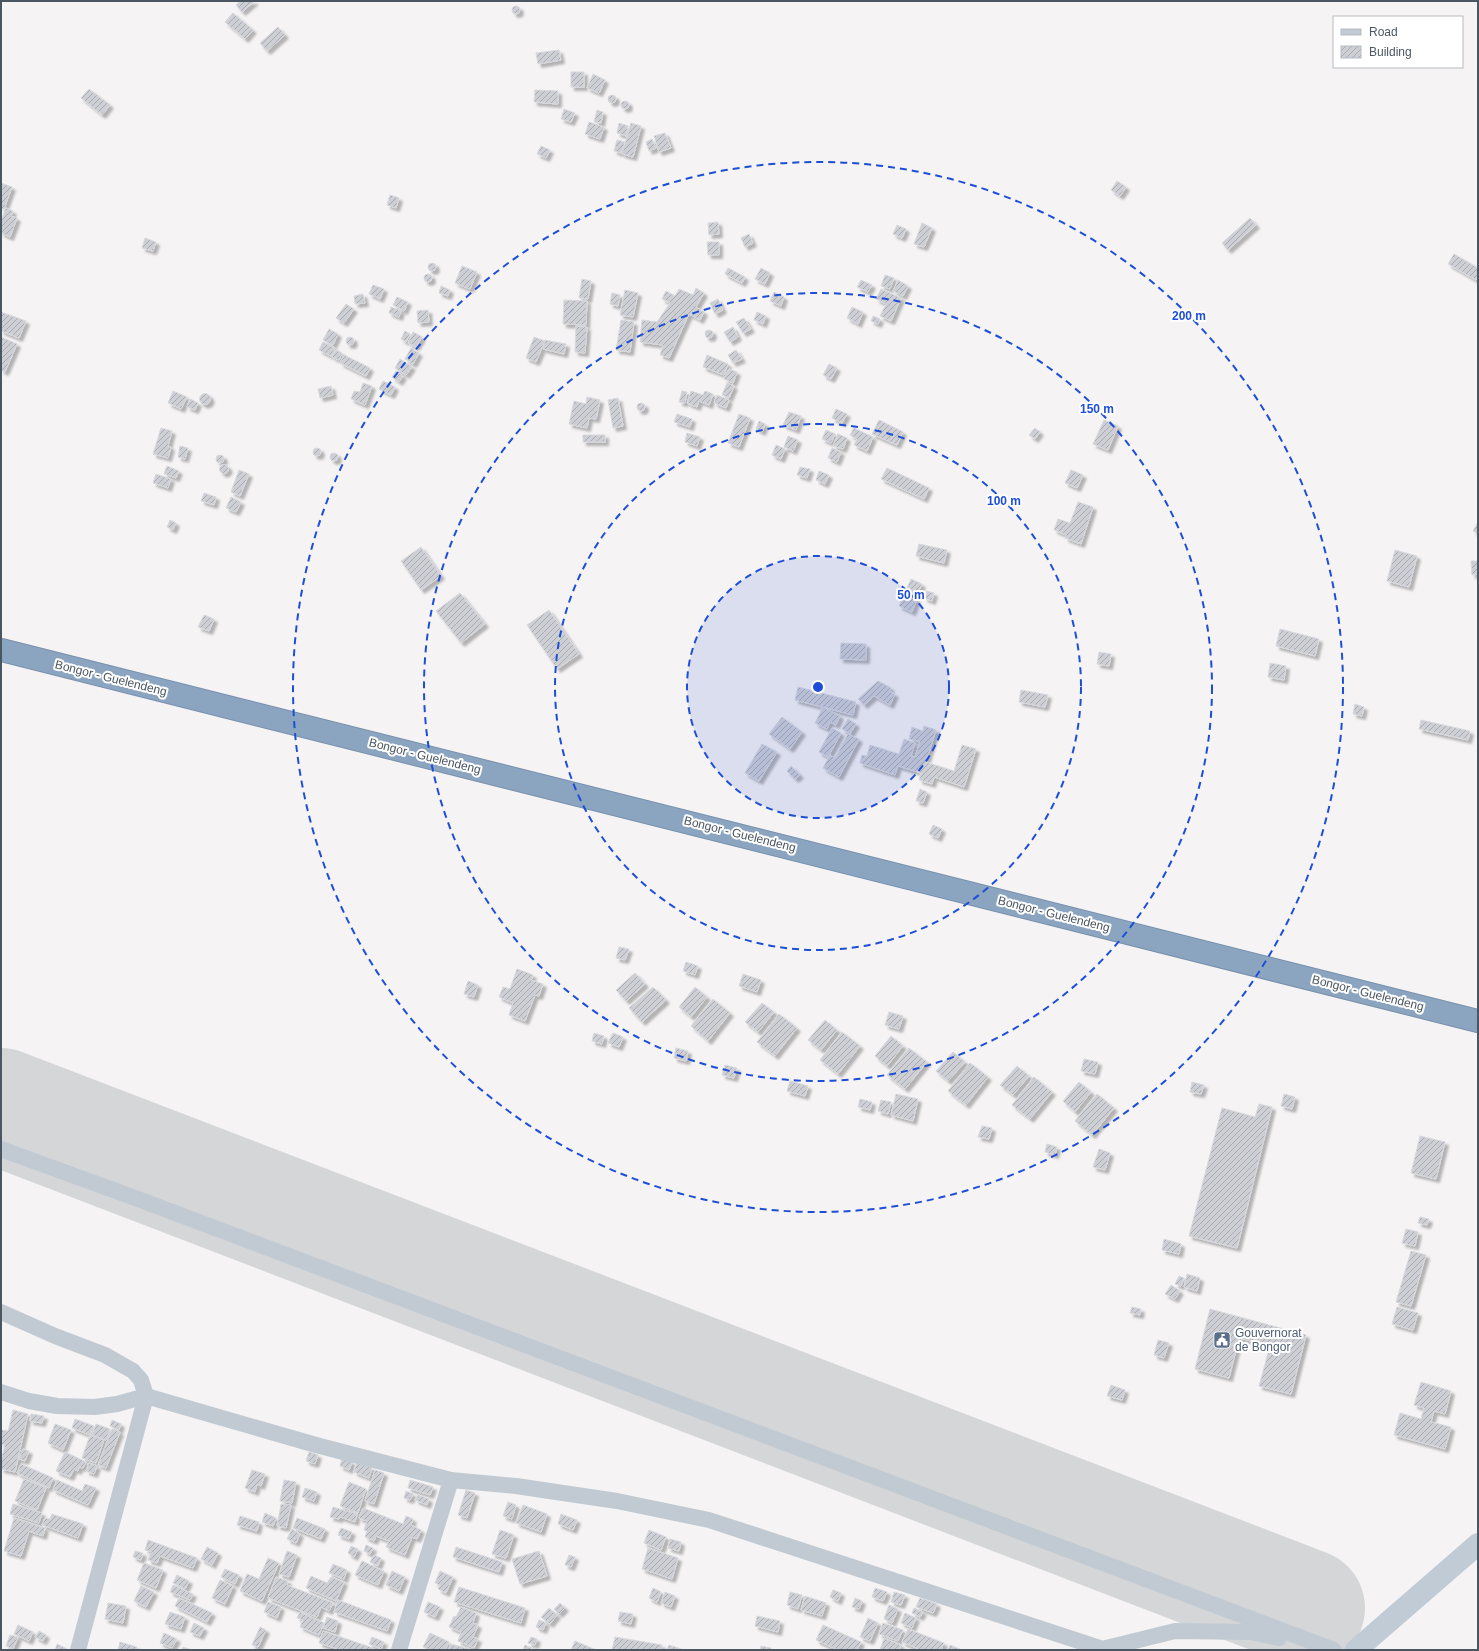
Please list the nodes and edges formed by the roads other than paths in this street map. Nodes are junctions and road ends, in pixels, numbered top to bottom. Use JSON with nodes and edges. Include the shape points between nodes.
{"nodes":[{"id":1,"x":1,"y":650,"type":"edge"},
{"id":2,"x":1478,"y":1021,"type":"edge"},
{"id":3,"x":1,"y":1149,"type":"edge"},
{"id":4,"x":1,"y":1312,"type":"edge"},
{"id":5,"x":1,"y":1392,"type":"edge"},
{"id":6,"x":146,"y":1396,"type":"junction"},
{"id":7,"x":451,"y":1480,"type":"junction"},
{"id":8,"x":1478,"y":1544,"type":"edge"},
{"id":9,"x":1099,"y":1649,"type":"edge"},
{"id":10,"x":78,"y":1650,"type":"edge"},
{"id":11,"x":399,"y":1650,"type":"edge"},
{"id":12,"x":1326,"y":1650,"type":"edge"},
{"id":13,"x":1334,"y":1650,"type":"edge"},
{"id":14,"x":1356,"y":1650,"type":"edge"}],
"edges":[{"from":1,"to":2,"type":"highway","name":"Bongor - Guelendeng"},
{"from":3,"to":13,"type":"street"},
{"from":4,"to":6,"type":"street","via":[[105,1355],[133,1371],[141,1380]]},
{"from":5,"to":6,"type":"street","via":[[57,1406],[95,1407]]},
{"from":6,"to":7,"type":"street","via":[[316,1445]]},
{"from":6,"to":10,"type":"street"},
{"from":7,"to":9,"type":"street","via":[[516,1486],[617,1501],[709,1520]]},
{"from":7,"to":11,"type":"street"},
{"from":8,"to":14,"type":"street"},
{"from":9,"to":12,"type":"street","via":[[1175,1631],[1251,1632]]}]}
